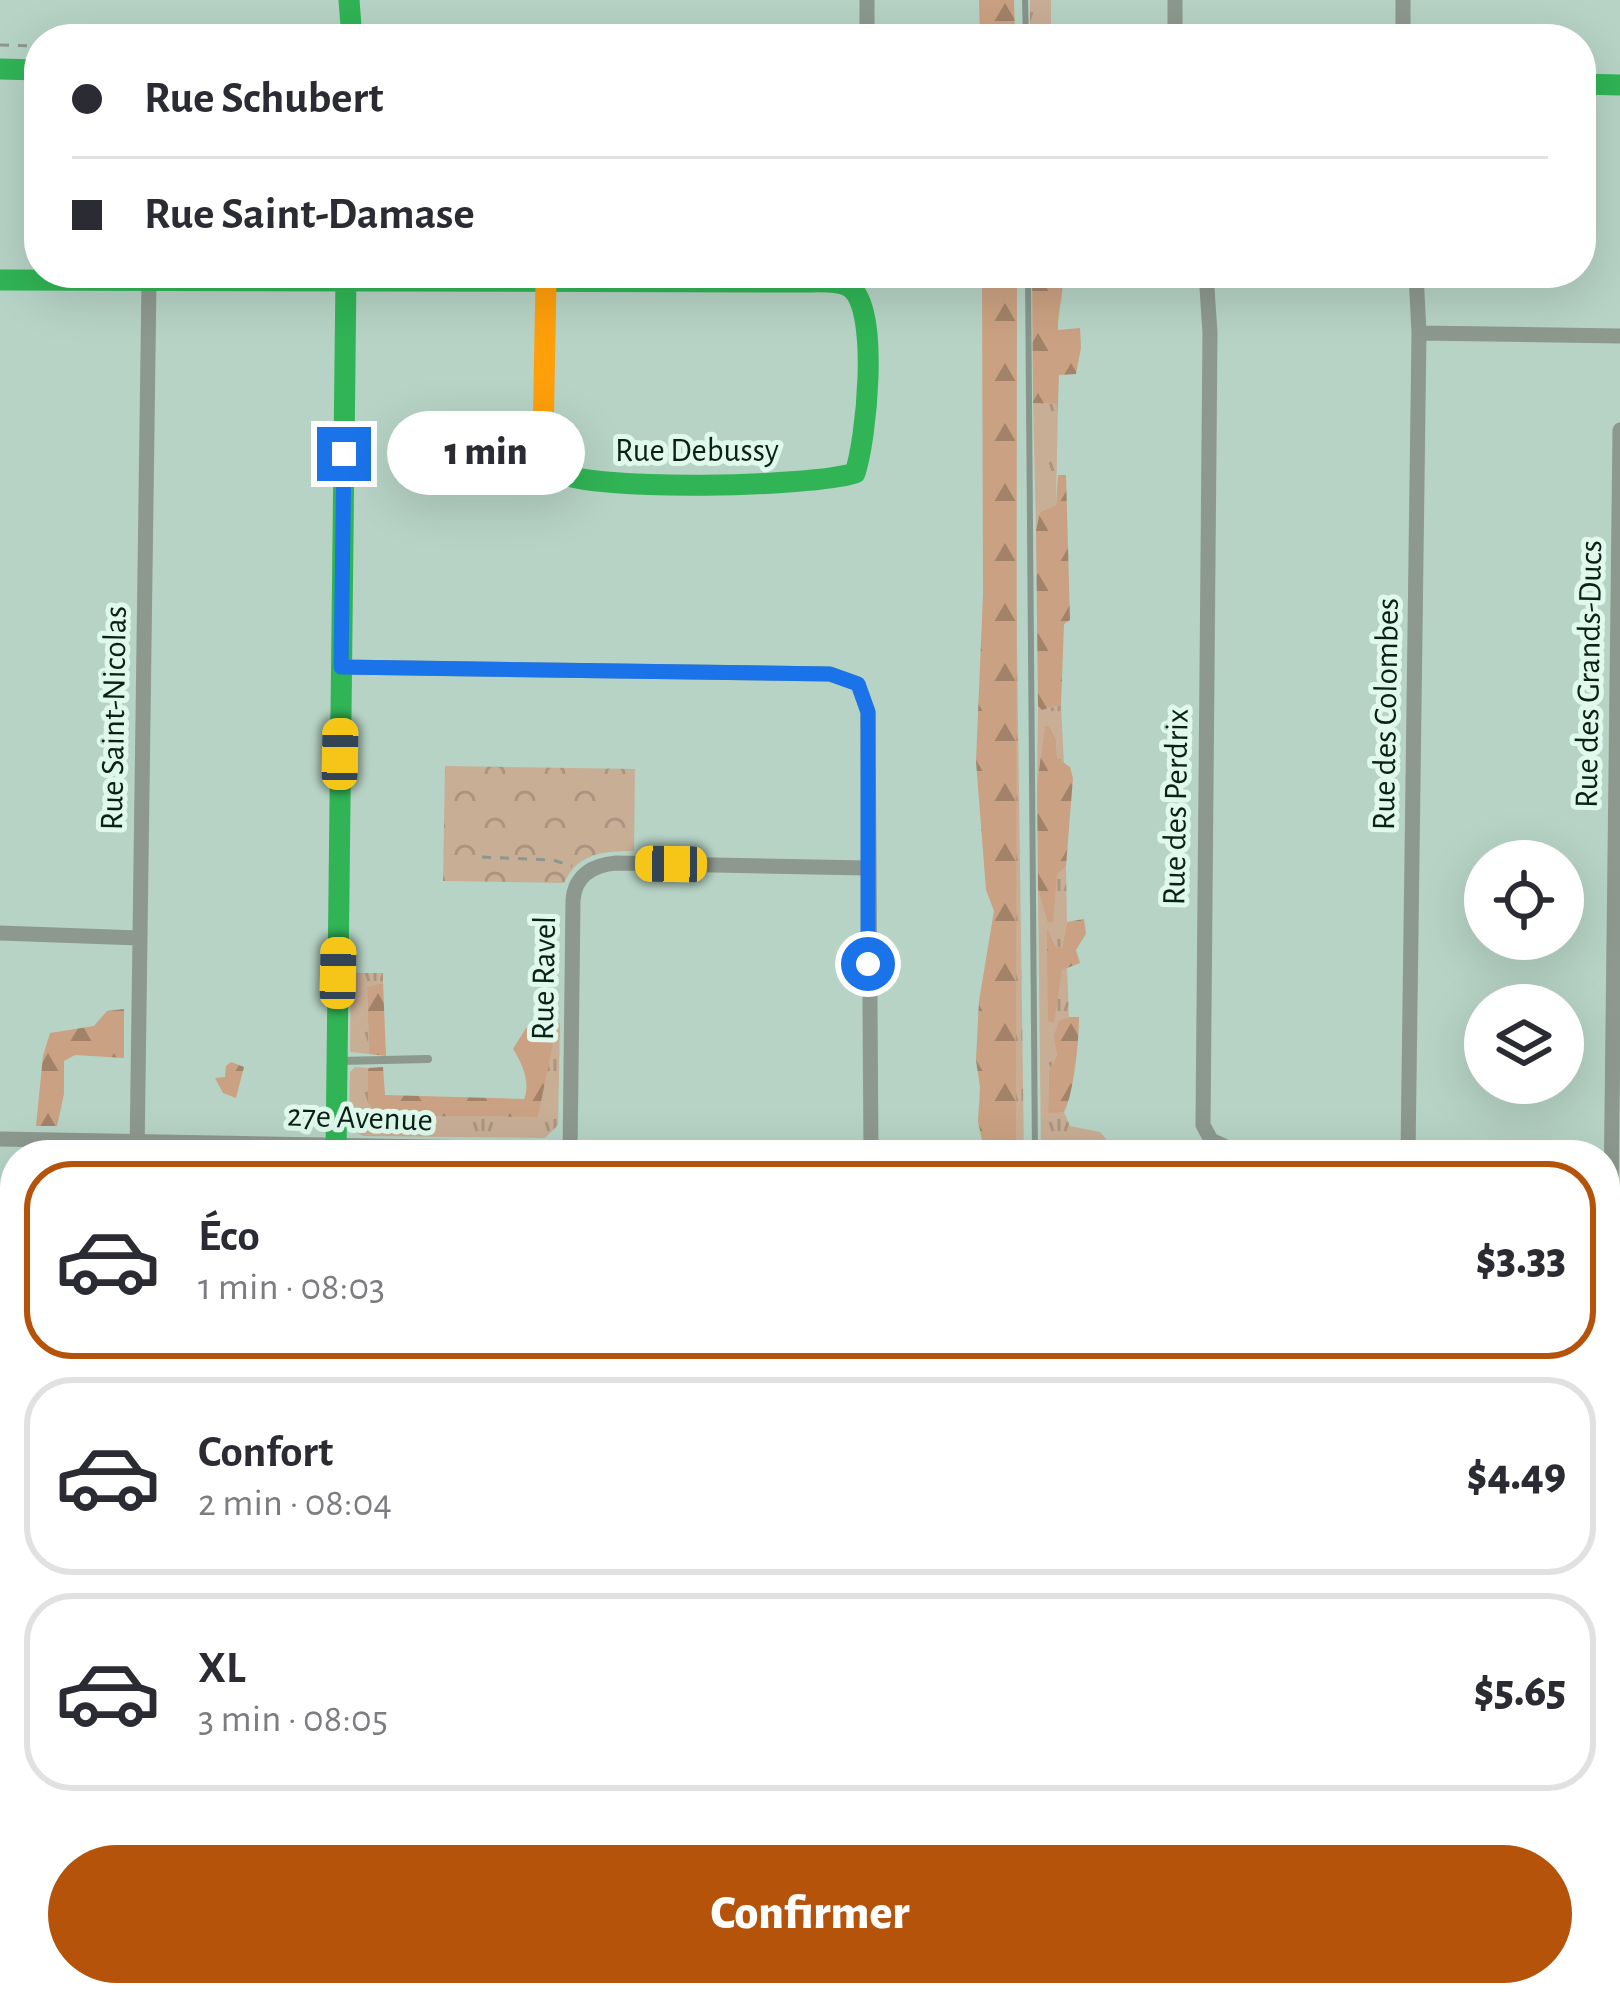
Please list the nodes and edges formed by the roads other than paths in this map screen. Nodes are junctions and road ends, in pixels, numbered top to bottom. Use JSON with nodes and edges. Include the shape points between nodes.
{"nodes":[{"id":1,"x":149,"y":288,"type":"edge"},
{"id":2,"x":346,"y":288,"type":"edge"},
{"id":3,"x":546,"y":288,"type":"edge"},
{"id":4,"x":851,"y":288,"type":"edge"},
{"id":5,"x":1207,"y":288,"type":"edge"},
{"id":6,"x":1417,"y":288,"type":"edge"},
{"id":7,"x":1419,"y":333,"type":"junction"},
{"id":8,"x":1620,"y":336,"type":"edge"},
{"id":9,"x":1620,"y":430,"type":"edge"},
{"id":10,"x":341,"y":667,"type":"junction"},
{"id":11,"x":1619,"y":687,"type":"edge"},
{"id":12,"x":867,"y":868,"type":"junction"},
{"id":13,"x":0,"y":933,"type":"edge"},
{"id":14,"x":139,"y":938,"type":"junction"},
{"id":15,"x":428,"y":1059,"type":"dead end"},
{"id":16,"x":337,"y":1061,"type":"junction"},
{"id":17,"x":137,"y":1140,"type":"edge"},
{"id":18,"x":336,"y":1140,"type":"edge"},
{"id":19,"x":570,"y":1140,"type":"edge"},
{"id":20,"x":867,"y":1140,"type":"edge"},
{"id":21,"x":1213,"y":1140,"type":"edge"},
{"id":22,"x":1408,"y":1140,"type":"edge"},
{"id":23,"x":1615,"y":1140,"type":"edge"}],
"edges":[{"from":1,"to":14,"type":"street","name":"Rue Saint-Nicolas"},
{"from":2,"to":10,"type":"street"},
{"from":3,"to":4,"type":"street","name":"Rue Debussy","via":[[544,455],[555,472],[586,481],[794,482],[848,478],[862,453],[867,323]]},
{"from":5,"to":21,"type":"street","name":"Rue des Perdrix","via":[[1201,1101]]},
{"from":6,"to":7,"type":"street","name":"Rue des Colombes"},
{"from":7,"to":8,"type":"street"},
{"from":7,"to":22,"type":"street","name":"Rue des Colombes"},
{"from":9,"to":11,"type":"street","name":"Rue des Grands-Ducs"},
{"from":10,"to":12,"type":"street","via":[[838,675],[858,684],[868,712]]},
{"from":10,"to":16,"type":"street"},
{"from":11,"to":23,"type":"street","name":"Rue des Grands-Ducs"},
{"from":12,"to":19,"type":"street","name":"Rue Ravel","via":[[616,863],[583,875],[573,900]]},
{"from":12,"to":20,"type":"street"},
{"from":13,"to":14,"type":"street"},
{"from":14,"to":17,"type":"street","name":"Rue Saint-Nicolas"},
{"from":15,"to":16,"type":"lane"},
{"from":16,"to":18,"type":"street"}]}
